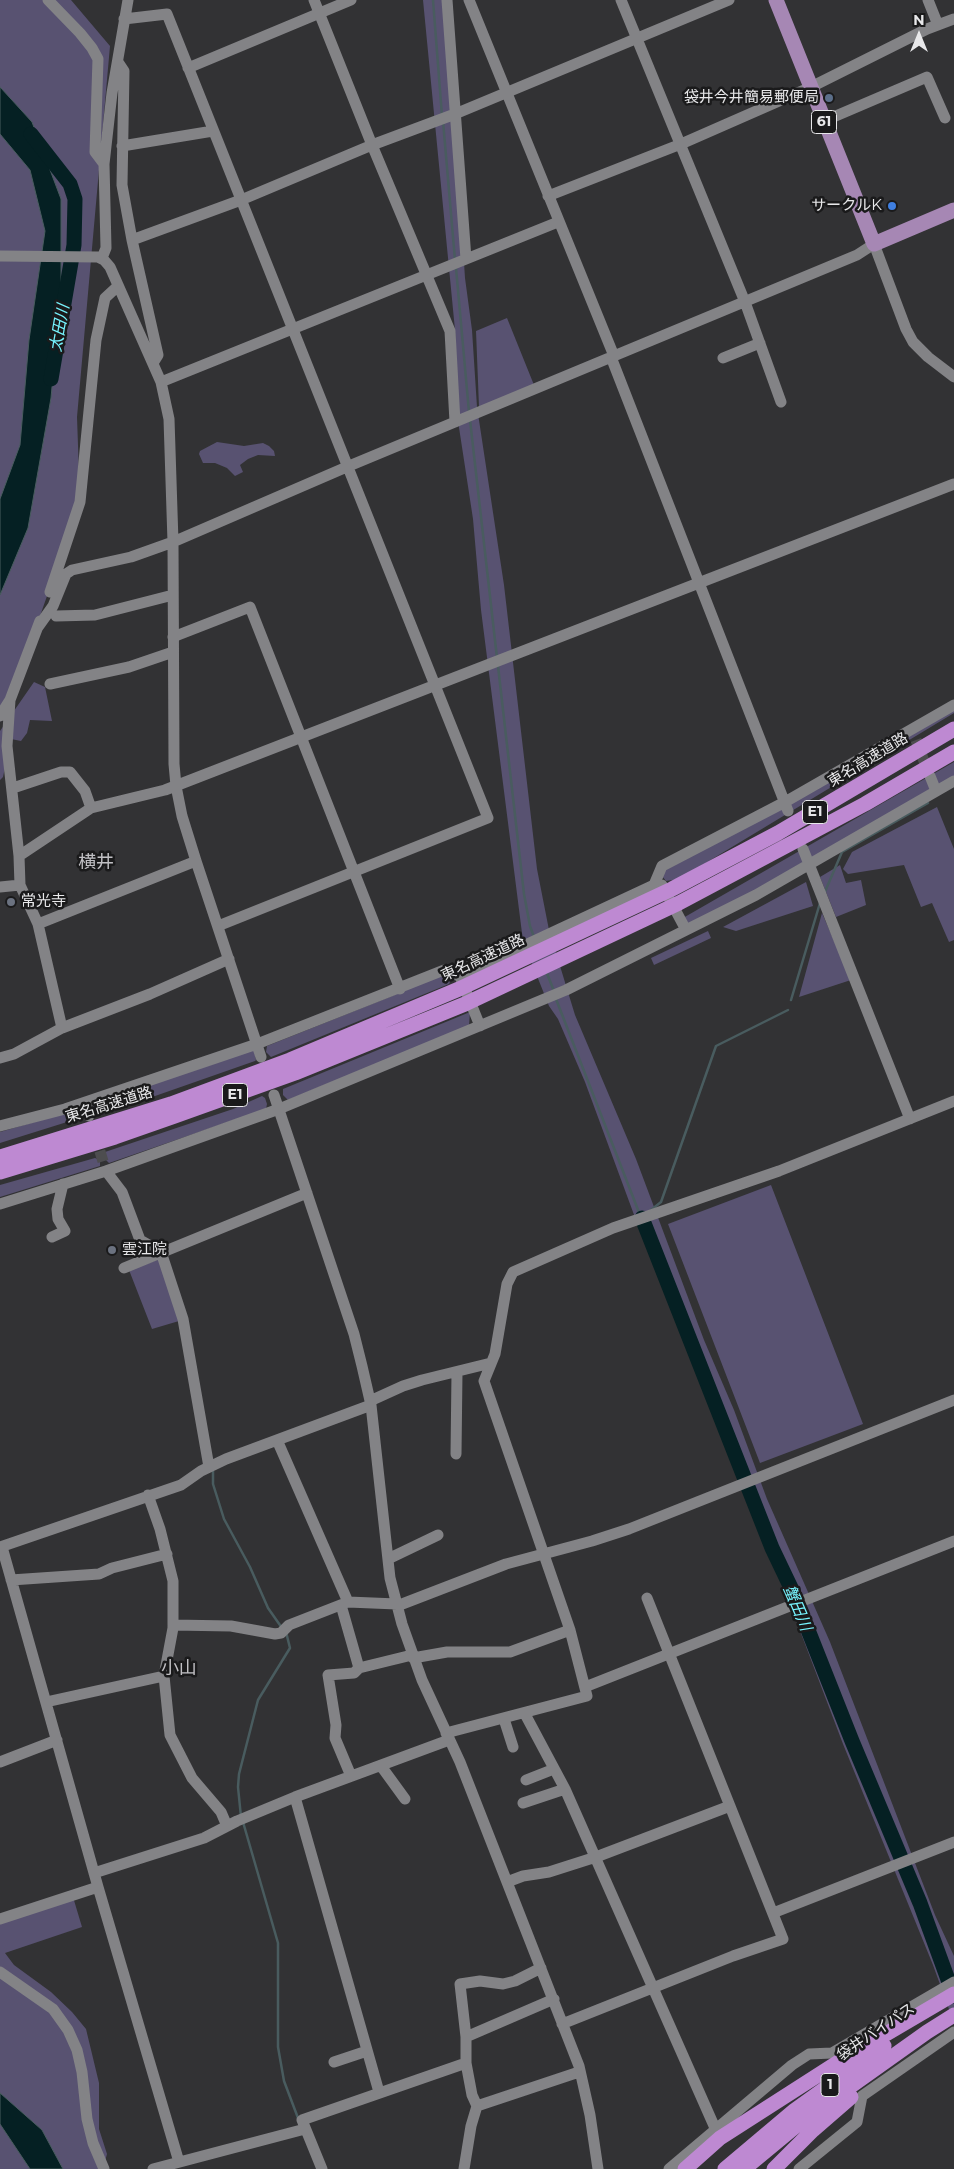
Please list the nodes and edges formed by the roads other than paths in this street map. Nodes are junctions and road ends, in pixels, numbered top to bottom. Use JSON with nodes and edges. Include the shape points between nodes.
{"nodes":[{"id":1,"x":48,"y":0,"type":"edge"},
{"id":2,"x":128,"y":0,"type":"edge"},
{"id":3,"x":314,"y":0,"type":"edge"},
{"id":4,"x":351,"y":0,"type":"edge"},
{"id":5,"x":447,"y":0,"type":"edge"},
{"id":6,"x":470,"y":0,"type":"edge"},
{"id":7,"x":621,"y":0,"type":"edge"},
{"id":8,"x":729,"y":0,"type":"edge"},
{"id":9,"x":776,"y":0,"type":"edge"},
{"id":10,"x":928,"y":0,"type":"edge"},
{"id":11,"x":320,"y":12,"type":"junction"},
{"id":12,"x":124,"y":19,"type":"junction"},
{"id":13,"x":954,"y":19,"type":"edge"},
{"id":14,"x":938,"y":24,"type":"junction"},
{"id":15,"x":637,"y":38,"type":"junction"},
{"id":16,"x":118,"y":62,"type":"junction"},
{"id":17,"x":188,"y":68,"type":"junction"},
{"id":18,"x":811,"y":87,"type":"junction"},
{"id":19,"x":506,"y":92,"type":"junction"},
{"id":20,"x":455,"y":114,"type":"junction"},
{"id":21,"x":945,"y":118,"type":"dead end"},
{"id":22,"x":824,"y":121,"type":"junction"},
{"id":23,"x":213,"y":131,"type":"junction"},
{"id":24,"x":681,"y":144,"type":"junction"},
{"id":25,"x":372,"y":145,"type":"junction"},
{"id":26,"x":122,"y":146,"type":"junction"},
{"id":27,"x":104,"y":164,"type":"junction"},
{"id":28,"x":548,"y":196,"type":"junction"},
{"id":29,"x":241,"y":200,"type":"junction"},
{"id":30,"x":954,"y":210,"type":"edge"},
{"id":31,"x":558,"y":222,"type":"junction"},
{"id":32,"x":132,"y":240,"type":"junction"},
{"id":33,"x":874,"y":244,"type":"junction"},
{"id":34,"x":0,"y":256,"type":"edge"},
{"id":35,"x":100,"y":257,"type":"junction"},
{"id":36,"x":466,"y":259,"type":"junction"},
{"id":37,"x":427,"y":276,"type":"junction"},
{"id":38,"x":118,"y":286,"type":"junction"},
{"id":39,"x":745,"y":302,"type":"junction"},
{"id":40,"x":294,"y":330,"type":"junction"},
{"id":41,"x":760,"y":343,"type":"junction"},
{"id":42,"x":613,"y":357,"type":"junction"},
{"id":43,"x":723,"y":358,"type":"dead end"},
{"id":44,"x":153,"y":363,"type":"junction"},
{"id":45,"x":954,"y":377,"type":"edge"},
{"id":46,"x":161,"y":382,"type":"junction"},
{"id":47,"x":781,"y":402,"type":"dead end"},
{"id":48,"x":455,"y":422,"type":"junction"},
{"id":49,"x":349,"y":466,"type":"junction"},
{"id":50,"x":954,"y":484,"type":"edge"},
{"id":51,"x":173,"y":542,"type":"junction"},
{"id":52,"x":698,"y":583,"type":"junction"},
{"id":53,"x":173,"y":595,"type":"junction"},
{"id":54,"x":56,"y":616,"type":"dead end"},
{"id":55,"x":38,"y":627,"type":"junction"},
{"id":56,"x":173,"y":637,"type":"junction"},
{"id":57,"x":173,"y":652,"type":"junction"},
{"id":58,"x":50,"y":684,"type":"dead end"},
{"id":59,"x":435,"y":686,"type":"junction"},
{"id":60,"x":10,"y":700,"type":"junction"},
{"id":61,"x":954,"y":705,"type":"edge"},
{"id":62,"x":0,"y":716,"type":"edge"},
{"id":63,"x":954,"y":729,"type":"edge"},
{"id":64,"x":301,"y":738,"type":"junction"},
{"id":65,"x":954,"y":752,"type":"edge"},
{"id":66,"x":930,"y":776,"type":"tunnel mouth"},
{"id":67,"x":954,"y":781,"type":"edge"},
{"id":68,"x":176,"y":786,"type":"junction"},
{"id":69,"x":13,"y":788,"type":"junction"},
{"id":70,"x":936,"y":790,"type":"junction"},
{"id":71,"x":787,"y":807,"type":"junction"},
{"id":72,"x":91,"y":808,"type":"junction"},
{"id":73,"x":804,"y":849,"type":"dead end"},
{"id":74,"x":19,"y":856,"type":"junction"},
{"id":75,"x":196,"y":861,"type":"junction"},
{"id":76,"x":810,"y":864,"type":"junction"},
{"id":77,"x":354,"y":872,"type":"junction"},
{"id":78,"x":658,"y":877,"type":"junction"},
{"id":79,"x":20,"y":885,"type":"junction"},
{"id":80,"x":0,"y":887,"type":"edge"},
{"id":81,"x":38,"y":924,"type":"junction"},
{"id":82,"x":218,"y":926,"type":"junction"},
{"id":83,"x":686,"y":930,"type":"junction"},
{"id":84,"x":229,"y":959,"type":"junction"},
{"id":85,"x":459,"y":983,"type":"junction"},
{"id":86,"x":400,"y":989,"type":"junction"},
{"id":87,"x":480,"y":1026,"type":"junction"},
{"id":88,"x":62,"y":1028,"type":"junction"},
{"id":89,"x":257,"y":1044,"type":"junction"},
{"id":90,"x":261,"y":1057,"type":"dead end"},
{"id":91,"x":0,"y":1058,"type":"edge"},
{"id":92,"x":274,"y":1095,"type":"dead end"},
{"id":93,"x":954,"y":1101,"type":"edge"},
{"id":94,"x":84,"y":1103,"type":"junction"},
{"id":95,"x":279,"y":1109,"type":"junction"},
{"id":96,"x":89,"y":1116,"type":"dead end"},
{"id":97,"x":910,"y":1119,"type":"junction"},
{"id":98,"x":0,"y":1126,"type":"edge"},
{"id":99,"x":0,"y":1156,"type":"edge"},
{"id":100,"x":106,"y":1171,"type":"junction"},
{"id":101,"x":0,"y":1172,"type":"edge"},
{"id":102,"x":63,"y":1184,"type":"junction"},
{"id":103,"x":307,"y":1193,"type":"junction"},
{"id":104,"x":0,"y":1204,"type":"edge"},
{"id":105,"x":52,"y":1237,"type":"dead end"},
{"id":106,"x":161,"y":1252,"type":"junction"},
{"id":107,"x":124,"y":1268,"type":"dead end"},
{"id":108,"x":491,"y":1363,"type":"junction"},
{"id":109,"x":457,"y":1372,"type":"junction"},
{"id":110,"x":954,"y":1400,"type":"edge"},
{"id":111,"x":370,"y":1403,"type":"junction"},
{"id":112,"x":277,"y":1440,"type":"junction"},
{"id":113,"x":456,"y":1454,"type":"dead end"},
{"id":114,"x":209,"y":1467,"type":"junction"},
{"id":115,"x":148,"y":1495,"type":"junction"},
{"id":116,"x":438,"y":1535,"type":"dead end"},
{"id":117,"x":954,"y":1541,"type":"edge"},
{"id":118,"x":1,"y":1547,"type":"edge"},
{"id":119,"x":167,"y":1554,"type":"junction"},
{"id":120,"x":544,"y":1555,"type":"junction"},
{"id":121,"x":388,"y":1559,"type":"junction"},
{"id":122,"x":11,"y":1580,"type":"junction"},
{"id":123,"x":647,"y":1598,"type":"dead end"},
{"id":124,"x":344,"y":1604,"type":"junction"},
{"id":125,"x":397,"y":1605,"type":"junction"},
{"id":126,"x":174,"y":1625,"type":"junction"},
{"id":127,"x":570,"y":1630,"type":"junction"},
{"id":128,"x":668,"y":1653,"type":"junction"},
{"id":129,"x":413,"y":1657,"type":"junction"},
{"id":130,"x":359,"y":1668,"type":"junction"},
{"id":131,"x":164,"y":1676,"type":"junction"},
{"id":132,"x":585,"y":1686,"type":"junction"},
{"id":133,"x":46,"y":1702,"type":"junction"},
{"id":134,"x":525,"y":1714,"type":"junction"},
{"id":135,"x":504,"y":1719,"type":"junction"},
{"id":136,"x":447,"y":1737,"type":"junction"},
{"id":137,"x":57,"y":1740,"type":"junction"},
{"id":138,"x":513,"y":1747,"type":"dead end"},
{"id":139,"x":0,"y":1762,"type":"edge"},
{"id":140,"x":380,"y":1766,"type":"junction"},
{"id":141,"x":554,"y":1769,"type":"junction"},
{"id":142,"x":351,"y":1776,"type":"junction"},
{"id":143,"x":526,"y":1780,"type":"dead end"},
{"id":144,"x":565,"y":1789,"type":"junction"},
{"id":145,"x":295,"y":1797,"type":"junction"},
{"id":146,"x":405,"y":1799,"type":"dead end"},
{"id":147,"x":523,"y":1803,"type":"dead end"},
{"id":148,"x":730,"y":1806,"type":"junction"},
{"id":149,"x":227,"y":1826,"type":"junction"},
{"id":150,"x":954,"y":1842,"type":"edge"},
{"id":151,"x":596,"y":1857,"type":"junction"},
{"id":152,"x":94,"y":1872,"type":"junction"},
{"id":153,"x":507,"y":1882,"type":"junction"},
{"id":154,"x":98,"y":1887,"type":"junction"},
{"id":155,"x":773,"y":1913,"type":"junction"},
{"id":156,"x":0,"y":1919,"type":"edge"},
{"id":157,"x":542,"y":1968,"type":"junction"},
{"id":158,"x":0,"y":1972,"type":"edge"},
{"id":159,"x":954,"y":1982,"type":"edge"},
{"id":160,"x":655,"y":1988,"type":"junction"},
{"id":161,"x":954,"y":1994,"type":"edge"},
{"id":162,"x":554,"y":1999,"type":"junction"},
{"id":163,"x":948,"y":2014,"type":"edge"},
{"id":164,"x":562,"y":2024,"type":"junction"},
{"id":165,"x":466,"y":2038,"type":"junction"},
{"id":166,"x":367,"y":2051,"type":"junction"},
{"id":167,"x":334,"y":2062,"type":"dead end"},
{"id":168,"x":466,"y":2063,"type":"junction"},
{"id":169,"x":579,"y":2072,"type":"junction"},
{"id":170,"x":379,"y":2092,"type":"junction"},
{"id":171,"x":477,"y":2106,"type":"junction"},
{"id":172,"x":715,"y":2128,"type":"junction"},
{"id":173,"x":305,"y":2129,"type":"junction"},
{"id":174,"x":179,"y":2162,"type":"junction"},
{"id":175,"x":104,"y":2169,"type":"edge"},
{"id":176,"x":153,"y":2169,"type":"edge"},
{"id":177,"x":322,"y":2169,"type":"edge"},
{"id":178,"x":464,"y":2169,"type":"edge"},
{"id":179,"x":598,"y":2169,"type":"edge"},
{"id":180,"x":669,"y":2169,"type":"edge"},
{"id":181,"x":685,"y":2169,"type":"edge"},
{"id":182,"x":725,"y":2169,"type":"edge"},
{"id":183,"x":744,"y":2169,"type":"edge"},
{"id":184,"x":774,"y":2169,"type":"edge"},
{"id":185,"x":799,"y":2169,"type":"edge"}],
"edges":[{"from":1,"to":27,"type":"street","via":[[80,33],[98,59],[95,152]]},
{"from":2,"to":12,"type":"street"},
{"from":3,"to":11,"type":"street"},
{"from":4,"to":11,"type":"street"},
{"from":5,"to":20,"type":"street"},
{"from":6,"to":19,"type":"street"},
{"from":7,"to":15,"type":"street"},
{"from":8,"to":15,"type":"street"},
{"from":9,"to":18,"type":"main road","number":"61"},
{"from":10,"to":14,"type":"street"},
{"from":11,"to":17,"type":"street"},
{"from":11,"to":25,"type":"street"},
{"from":12,"to":16,"type":"street"},
{"from":12,"to":17,"type":"street","via":[[167,14]]},
{"from":13,"to":14,"type":"street"},
{"from":14,"to":18,"type":"street"},
{"from":15,"to":19,"type":"street"},
{"from":15,"to":24,"type":"street"},
{"from":16,"to":26,"type":"street","via":[[124,71]]},
{"from":16,"to":27,"type":"street"},
{"from":17,"to":23,"type":"street"},
{"from":18,"to":22,"type":"main road","number":"61"},
{"from":18,"to":24,"type":"street"},
{"from":19,"to":20,"type":"street"},
{"from":19,"to":28,"type":"street"},
{"from":20,"to":25,"type":"street"},
{"from":20,"to":36,"type":"street"},
{"from":21,"to":22,"type":"street","via":[[927,77]]},
{"from":22,"to":33,"type":"main road","number":"61"},
{"from":23,"to":26,"type":"street"},
{"from":23,"to":29,"type":"street"},
{"from":24,"to":28,"type":"street"},
{"from":24,"to":39,"type":"street"},
{"from":25,"to":29,"type":"street"},
{"from":25,"to":37,"type":"street"},
{"from":26,"to":32,"type":"street","via":[[122,185]]},
{"from":27,"to":35,"type":"street","via":[[106,248]]},
{"from":28,"to":31,"type":"street"},
{"from":29,"to":32,"type":"street"},
{"from":29,"to":40,"type":"street"},
{"from":30,"to":33,"type":"main road"},
{"from":31,"to":36,"type":"street"},
{"from":31,"to":42,"type":"street"},
{"from":32,"to":44,"type":"street","via":[[158,356]]},
{"from":33,"to":39,"type":"street","via":[[857,255]]},
{"from":33,"to":45,"type":"street","via":[[913,342]]},
{"from":34,"to":35,"type":"street"},
{"from":35,"to":38,"type":"street","via":[[110,267]]},
{"from":36,"to":37,"type":"street"},
{"from":37,"to":40,"type":"street"},
{"from":37,"to":48,"type":"street","via":[[450,331]]},
{"from":38,"to":44,"type":"street"},
{"from":38,"to":55,"type":"street","via":[[105,298],[96,340],[80,502]]},
{"from":39,"to":41,"type":"street"},
{"from":39,"to":42,"type":"street"},
{"from":40,"to":46,"type":"street"},
{"from":40,"to":49,"type":"street"},
{"from":41,"to":43,"type":"street"},
{"from":41,"to":47,"type":"street"},
{"from":42,"to":48,"type":"street"},
{"from":42,"to":52,"type":"street"},
{"from":44,"to":46,"type":"street"},
{"from":46,"to":51,"type":"street","via":[[169,419]]},
{"from":48,"to":49,"type":"street"},
{"from":49,"to":51,"type":"street"},
{"from":49,"to":59,"type":"street"},
{"from":50,"to":52,"type":"street"},
{"from":51,"to":53,"type":"street"},
{"from":51,"to":55,"type":"street","via":[[131,557],[72,570],[66,574],[53,606]]},
{"from":52,"to":59,"type":"street"},
{"from":52,"to":71,"type":"street"},
{"from":53,"to":54,"type":"street","via":[[95,615]]},
{"from":53,"to":56,"type":"street"},
{"from":55,"to":60,"type":"street"},
{"from":56,"to":57,"type":"street"},
{"from":56,"to":64,"type":"street","via":[[250,607]]},
{"from":57,"to":58,"type":"street","via":[[130,667]]},
{"from":57,"to":68,"type":"street"},
{"from":59,"to":64,"type":"street"},
{"from":59,"to":77,"type":"street","via":[[488,818]]},
{"from":60,"to":62,"type":"street"},
{"from":60,"to":69,"type":"street","via":[[7,746]]},
{"from":61,"to":71,"type":"street","via":[[913,736]]},
{"from":63,"to":85,"type":"highway","name":"東名高速道路","number":"E1","via":[[778,833],[672,889]]},
{"from":64,"to":68,"type":"street"},
{"from":64,"to":77,"type":"street"},
{"from":65,"to":101,"type":"highway","name":"東名高速道路","number":"E1","via":[[679,904],[465,1004],[295,1073],[115,1137]]},
{"from":66,"to":70,"type":"street"},
{"from":67,"to":70,"type":"street"},
{"from":68,"to":72,"type":"street"},
{"from":68,"to":75,"type":"street"},
{"from":69,"to":72,"type":"street","via":[[70,772],[85,791]]},
{"from":69,"to":74,"type":"street"},
{"from":70,"to":76,"type":"street"},
{"from":71,"to":78,"type":"street","via":[[662,866]]},
{"from":72,"to":74,"type":"street"},
{"from":73,"to":76,"type":"street"},
{"from":74,"to":79,"type":"street"},
{"from":75,"to":81,"type":"street"},
{"from":75,"to":82,"type":"street"},
{"from":76,"to":83,"type":"street"},
{"from":76,"to":97,"type":"street"},
{"from":77,"to":82,"type":"street"},
{"from":77,"to":86,"type":"street"},
{"from":78,"to":83,"type":"street"},
{"from":78,"to":85,"type":"street","via":[[654,885],[530,944]]},
{"from":79,"to":80,"type":"street"},
{"from":79,"to":81,"type":"street"},
{"from":81,"to":88,"type":"street"},
{"from":82,"to":84,"type":"street"},
{"from":83,"to":87,"type":"street","via":[[566,990]]},
{"from":84,"to":88,"type":"street"},
{"from":84,"to":89,"type":"street"},
{"from":85,"to":86,"type":"street","via":[[444,970]]},
{"from":85,"to":87,"type":"street"},
{"from":85,"to":99,"type":"highway","name":"東名高速道路","number":"E1","via":[[290,1060],[171,1104]]},
{"from":86,"to":89,"type":"street"},
{"from":87,"to":95,"type":"street"},
{"from":88,"to":91,"type":"street"},
{"from":89,"to":90,"type":"street"},
{"from":89,"to":94,"type":"street"},
{"from":92,"to":95,"type":"street"},
{"from":93,"to":97,"type":"street"},
{"from":94,"to":96,"type":"street"},
{"from":94,"to":98,"type":"street"},
{"from":95,"to":100,"type":"street"},
{"from":95,"to":103,"type":"street"},
{"from":97,"to":108,"type":"street","via":[[778,1171],[613,1228],[513,1272],[507,1284]]},
{"from":100,"to":102,"type":"street"},
{"from":100,"to":106,"type":"street","via":[[122,1192],[140,1240]]},
{"from":102,"to":104,"type":"street"},
{"from":102,"to":105,"type":"street","via":[[57,1209],[65,1232]]},
{"from":103,"to":106,"type":"street"},
{"from":103,"to":111,"type":"street","via":[[354,1334]]},
{"from":106,"to":107,"type":"street"},
{"from":106,"to":114,"type":"street","via":[[183,1319]]},
{"from":108,"to":109,"type":"street"},
{"from":108,"to":120,"type":"street","via":[[484,1381]]},
{"from":109,"to":111,"type":"street","via":[[403,1386]]},
{"from":109,"to":113,"type":"street"},
{"from":110,"to":120,"type":"street","via":[[629,1528]]},
{"from":111,"to":112,"type":"street"},
{"from":111,"to":121,"type":"street"},
{"from":112,"to":114,"type":"street"},
{"from":112,"to":124,"type":"street"},
{"from":114,"to":115,"type":"street","via":[[180,1485]]},
{"from":115,"to":118,"type":"street"},
{"from":115,"to":119,"type":"street"},
{"from":116,"to":121,"type":"street"},
{"from":117,"to":128,"type":"street"},
{"from":118,"to":122,"type":"street"},
{"from":119,"to":122,"type":"street","via":[[98,1574]]},
{"from":119,"to":126,"type":"street"},
{"from":120,"to":125,"type":"street","via":[[506,1564]]},
{"from":120,"to":127,"type":"street"},
{"from":121,"to":125,"type":"street"},
{"from":122,"to":133,"type":"street"},
{"from":123,"to":128,"type":"street"},
{"from":124,"to":125,"type":"street"},
{"from":124,"to":126,"type":"street","via":[[289,1625],[275,1634],[231,1626]]},
{"from":124,"to":130,"type":"street"},
{"from":125,"to":129,"type":"street"},
{"from":126,"to":131,"type":"street"},
{"from":127,"to":129,"type":"street","via":[[510,1652],[447,1652]]},
{"from":127,"to":132,"type":"street"},
{"from":128,"to":132,"type":"street"},
{"from":128,"to":148,"type":"street"},
{"from":129,"to":130,"type":"street"},
{"from":129,"to":136,"type":"street"},
{"from":130,"to":142,"type":"street","via":[[354,1673],[328,1675],[335,1738]]},
{"from":131,"to":133,"type":"street"},
{"from":131,"to":149,"type":"street","via":[[170,1735],[192,1778],[221,1812]]},
{"from":132,"to":134,"type":"street","via":[[587,1696]]},
{"from":133,"to":137,"type":"street"},
{"from":134,"to":135,"type":"street"},
{"from":134,"to":141,"type":"street"},
{"from":135,"to":136,"type":"street"},
{"from":135,"to":138,"type":"street"},
{"from":136,"to":140,"type":"street"},
{"from":136,"to":153,"type":"street"},
{"from":137,"to":139,"type":"street"},
{"from":137,"to":152,"type":"street"},
{"from":140,"to":142,"type":"street"},
{"from":140,"to":146,"type":"street"},
{"from":141,"to":143,"type":"street"},
{"from":141,"to":144,"type":"street"},
{"from":142,"to":145,"type":"street"},
{"from":144,"to":147,"type":"street"},
{"from":144,"to":151,"type":"street"},
{"from":145,"to":149,"type":"street"},
{"from":145,"to":166,"type":"street"},
{"from":148,"to":151,"type":"street"},
{"from":148,"to":155,"type":"street"},
{"from":149,"to":152,"type":"street","via":[[204,1838]]},
{"from":150,"to":155,"type":"street"},
{"from":151,"to":153,"type":"street"},
{"from":151,"to":160,"type":"street"},
{"from":152,"to":154,"type":"street"},
{"from":153,"to":157,"type":"street"},
{"from":154,"to":156,"type":"street"},
{"from":154,"to":174,"type":"street"},
{"from":155,"to":160,"type":"street","via":[[783,1939]]},
{"from":157,"to":162,"type":"street"},
{"from":157,"to":165,"type":"street","via":[[503,1984],[480,1981],[460,1984]]},
{"from":158,"to":175,"type":"street","via":[[53,2009],[68,2030],[82,2072],[93,2143]]},
{"from":159,"to":163,"type":"street"},
{"from":160,"to":164,"type":"street"},
{"from":160,"to":172,"type":"street"},
{"from":161,"to":163,"type":"highway"},
{"from":162,"to":164,"type":"street"},
{"from":162,"to":165,"type":"street"},
{"from":163,"to":172,"type":"street","via":[[832,2053],[809,2054]]},
{"from":163,"to":181,"type":"highway","via":[[840,2061],[720,2138]]},
{"from":163,"to":182,"type":"highway","name":"袋井バイパス","number":"1","via":[[871,2054],[795,2110]]},
{"from":163,"to":183,"type":"highway","name":"袋井バイパス","number":"1","via":[[802,2121]]},
{"from":163,"to":184,"type":"highway","via":[[813,2130]]},
{"from":163,"to":185,"type":"street","via":[[862,2096],[857,2122]]},
{"from":164,"to":169,"type":"street"},
{"from":165,"to":168,"type":"street"},
{"from":166,"to":167,"type":"street"},
{"from":166,"to":170,"type":"street"},
{"from":168,"to":170,"type":"street"},
{"from":168,"to":171,"type":"street"},
{"from":169,"to":171,"type":"street"},
{"from":169,"to":179,"type":"street","via":[[590,2114]]},
{"from":170,"to":173,"type":"street","via":[[302,2120]]},
{"from":171,"to":178,"type":"street"},
{"from":172,"to":180,"type":"street"},
{"from":173,"to":174,"type":"street"},
{"from":173,"to":177,"type":"street"},
{"from":174,"to":176,"type":"street"}]}
